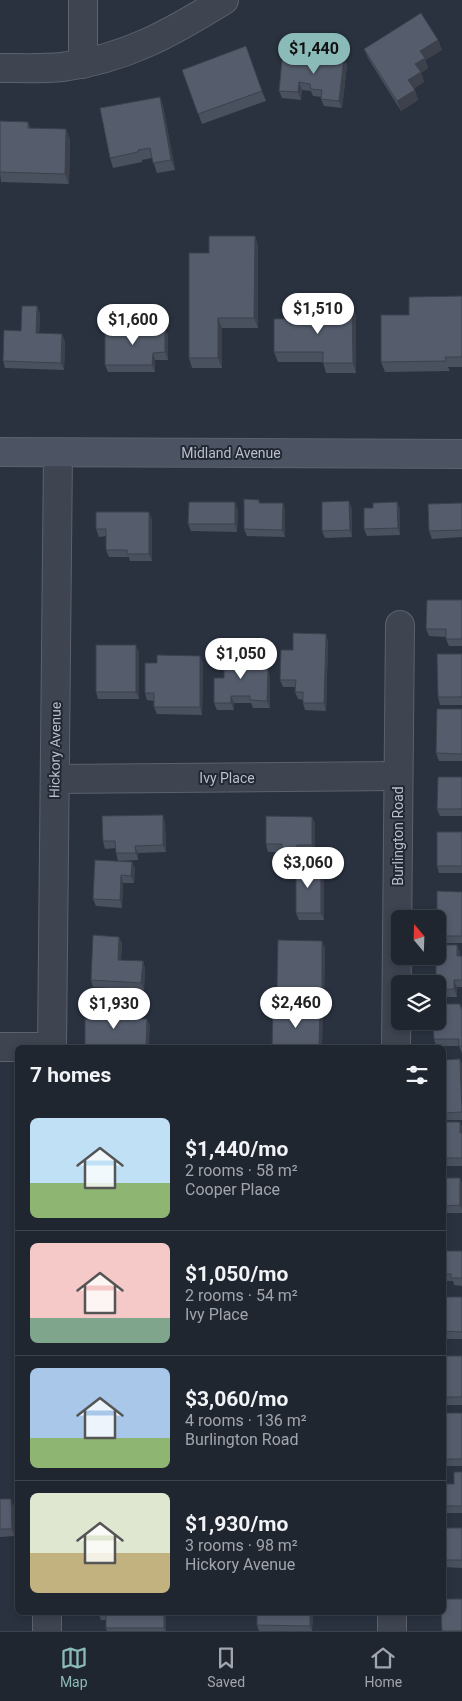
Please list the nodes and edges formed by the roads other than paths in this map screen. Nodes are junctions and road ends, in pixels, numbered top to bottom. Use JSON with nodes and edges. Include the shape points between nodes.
{"nodes":[{"id":1,"x":83,"y":0,"type":"edge"},
{"id":2,"x":224,"y":0,"type":"edge"},
{"id":3,"x":82,"y":64,"type":"junction"},
{"id":4,"x":0,"y":68,"type":"edge"},
{"id":5,"x":0,"y":452,"type":"edge"},
{"id":6,"x":58,"y":453,"type":"junction"},
{"id":7,"x":462,"y":454,"type":"edge"},
{"id":8,"x":400,"y":625,"type":"dead end"},
{"id":9,"x":398,"y":776,"type":"junction"},
{"id":10,"x":55,"y":779,"type":"junction"},
{"id":11,"x":52,"y":1045,"type":"edge"},
{"id":12,"x":396,"y":1045,"type":"edge"},
{"id":13,"x":0,"y":1047,"type":"edge"},
{"id":14,"x":15,"y":1047,"type":"edge"},
{"id":15,"x":47,"y":1615,"type":"edge"},
{"id":16,"x":392,"y":1615,"type":"edge"},
{"id":17,"x":47,"y":1631,"type":"edge"},
{"id":18,"x":392,"y":1631,"type":"edge"}],
"edges":[{"from":1,"to":3,"type":"street"},
{"from":2,"to":3,"type":"street","via":[[145,45]]},
{"from":3,"to":4,"type":"street"},
{"from":5,"to":6,"type":"street","name":"Midland Avenue"},
{"from":6,"to":7,"type":"street","name":"Midland Avenue"},
{"from":6,"to":10,"type":"street","name":"Hickory Avenue"},
{"from":8,"to":9,"type":"street","name":"Burlington Road"},
{"from":9,"to":10,"type":"street","name":"Ivy Place"},
{"from":9,"to":12,"type":"street","name":"Burlington Road"},
{"from":10,"to":11,"type":"street","name":"Hickory Avenue"},
{"from":13,"to":14,"type":"street"},
{"from":15,"to":17,"type":"street"},
{"from":16,"to":18,"type":"street"}]}
